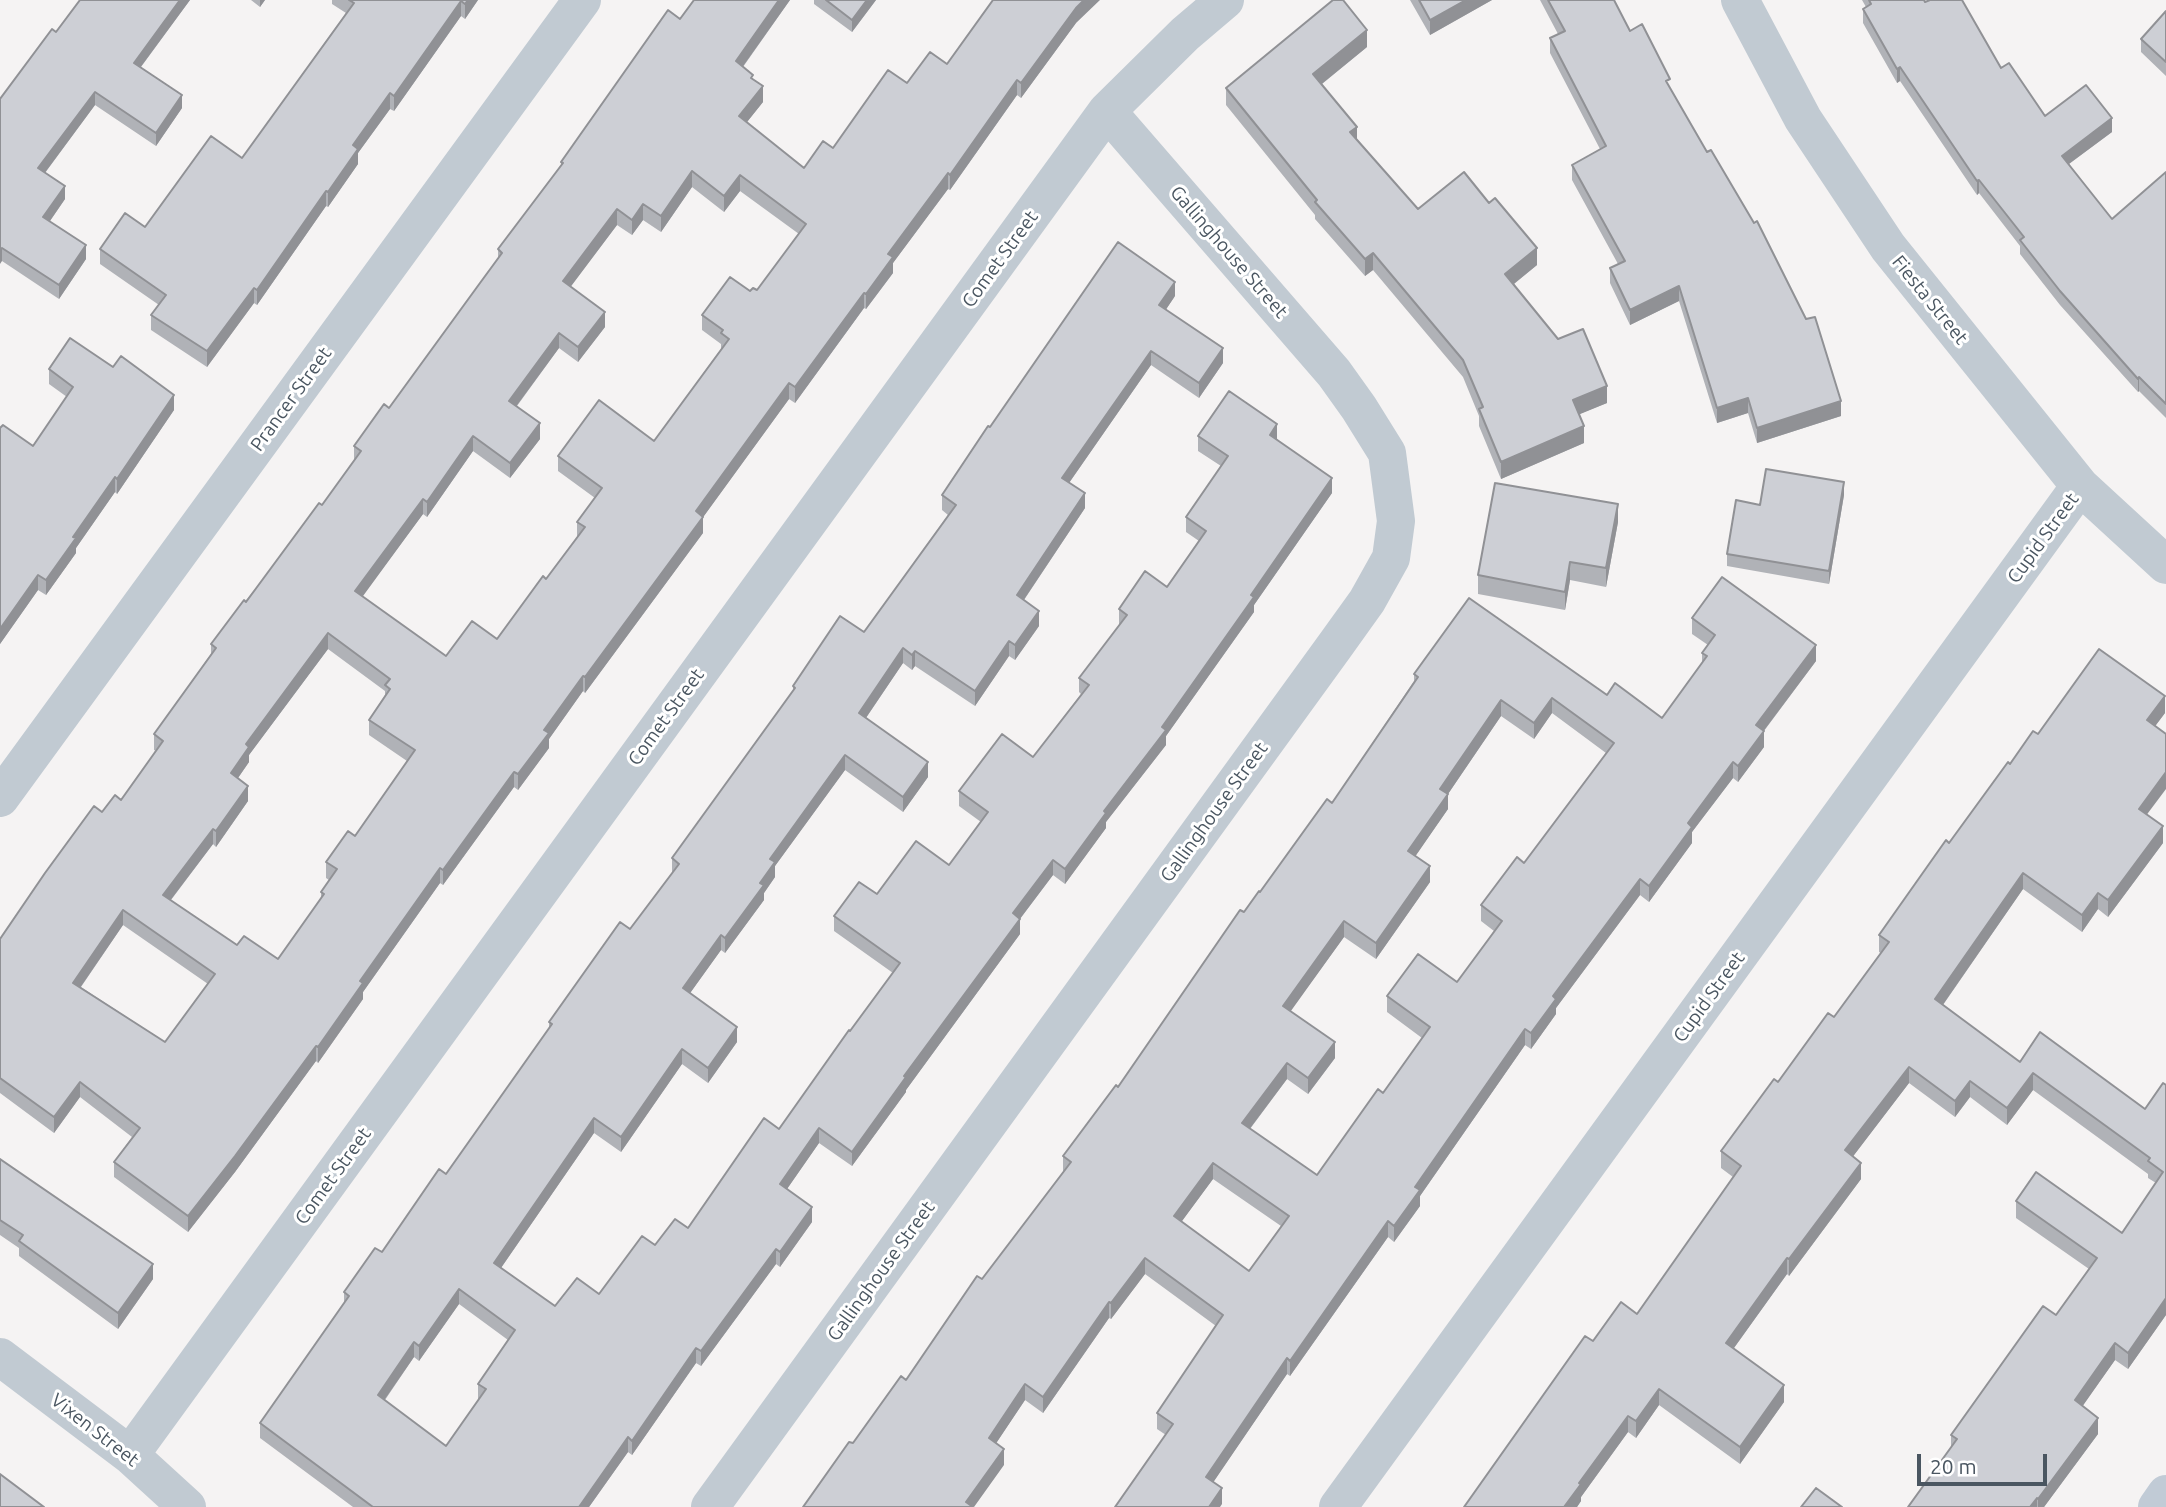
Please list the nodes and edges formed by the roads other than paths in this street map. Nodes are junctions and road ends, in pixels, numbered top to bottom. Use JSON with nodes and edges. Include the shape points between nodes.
{"nodes":[{"id":1,"x":582,"y":0,"type":"edge"},
{"id":2,"x":1225,"y":0,"type":"edge"},
{"id":3,"x":1740,"y":0,"type":"edge"},
{"id":4,"x":1107,"y":111,"type":"junction"},
{"id":5,"x":2080,"y":486,"type":"junction"},
{"id":6,"x":2166,"y":565,"type":"edge"},
{"id":7,"x":0,"y":798,"type":"edge"},
{"id":8,"x":0,"y":1357,"type":"edge"},
{"id":9,"x":130,"y":1455,"type":"junction"},
{"id":10,"x":2166,"y":1494,"type":"edge"},
{"id":11,"x":187,"y":1507,"type":"edge"},
{"id":12,"x":710,"y":1507,"type":"edge"},
{"id":13,"x":1338,"y":1507,"type":"edge"},
{"id":14,"x":2157,"y":1507,"type":"edge"}],
"edges":[{"from":1,"to":7,"type":"street","name":"Prancer Street"},
{"from":2,"to":4,"type":"street","name":"Comet Street"},
{"from":3,"to":5,"type":"street","name":"Fiesta Street","via":[[1804,119],[1888,247]]},
{"from":4,"to":9,"type":"street","name":"Comet Street"},
{"from":4,"to":12,"type":"street","name":"Gallinghouse Street","via":[[1334,373],[1359,408],[1387,453],[1396,521],[1391,558],[1334,647]]},
{"from":5,"to":6,"type":"street","name":"Fiesta Street"},
{"from":5,"to":13,"type":"street","name":"Cupid Street"},
{"from":8,"to":9,"type":"street","name":"Vixen Street"},
{"from":9,"to":11,"type":"street","name":"Vixen Street"},
{"from":10,"to":14,"type":"street"}]}
